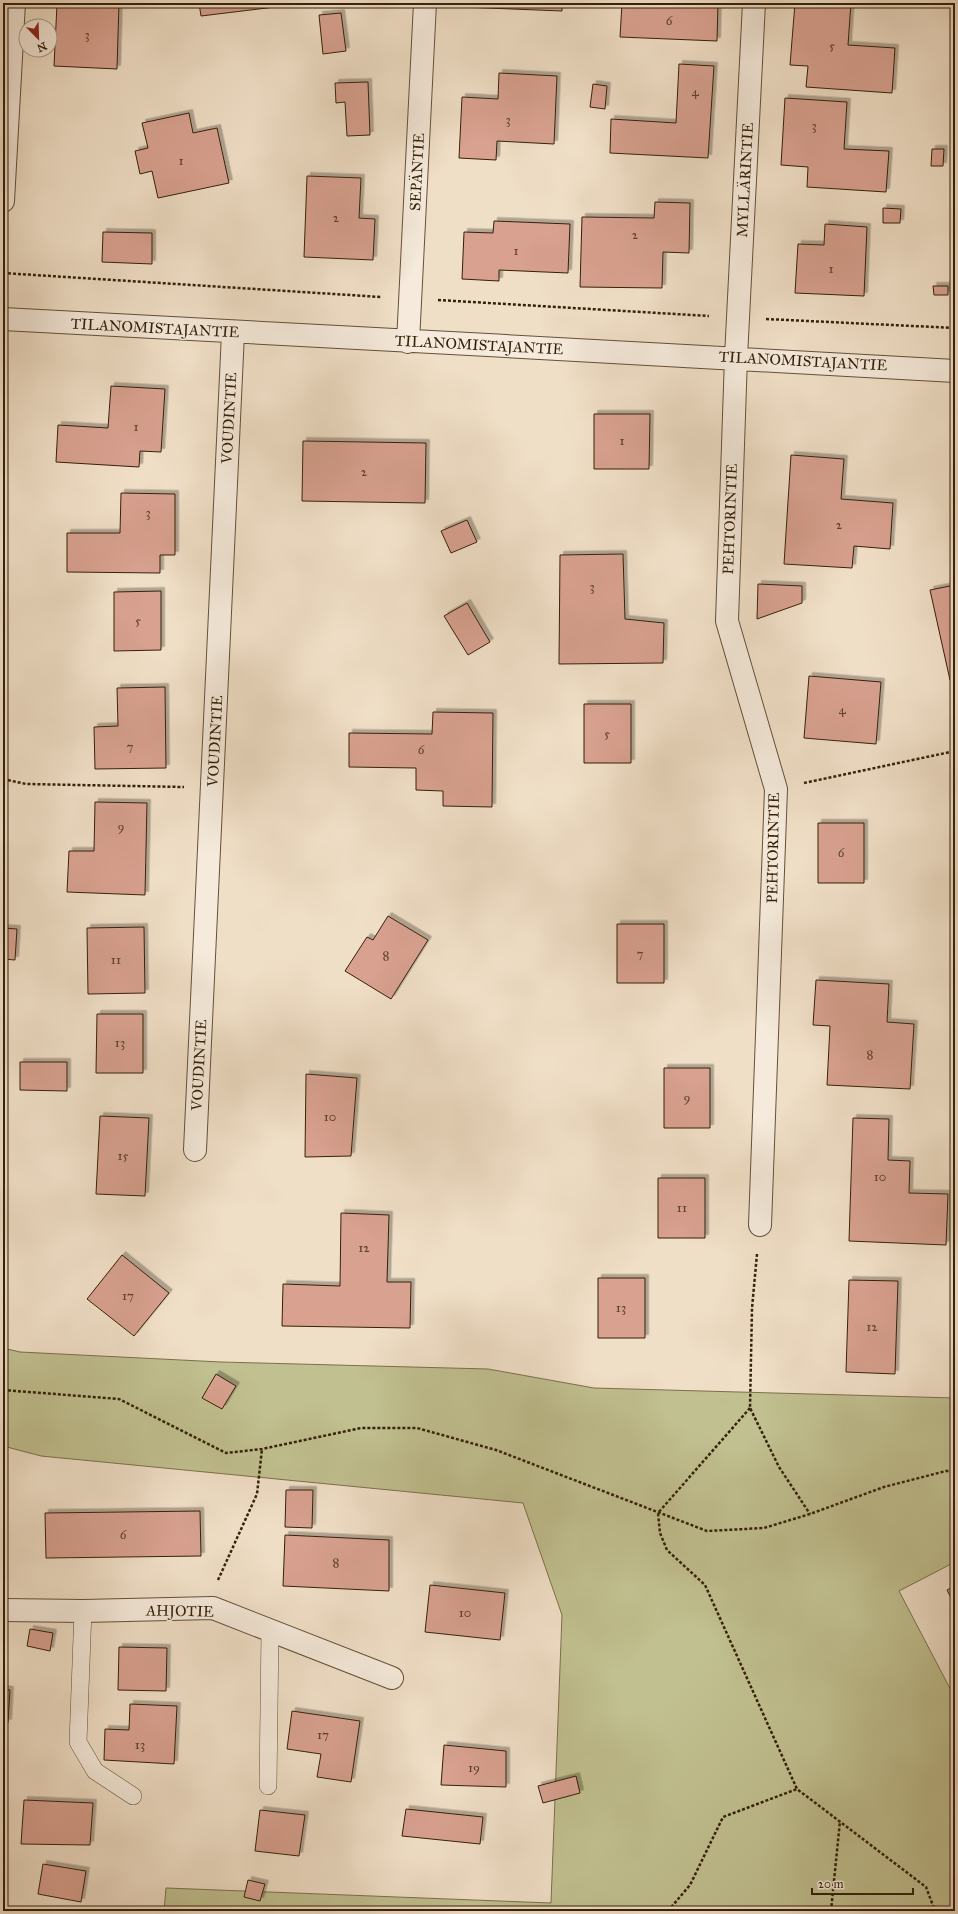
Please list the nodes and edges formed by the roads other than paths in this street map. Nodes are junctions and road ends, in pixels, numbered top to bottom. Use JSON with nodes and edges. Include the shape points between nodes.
{"nodes":[{"id":1,"x":14,"y":3,"type":"edge"},
{"id":2,"x":425,"y":3,"type":"edge"},
{"id":3,"x":754,"y":3,"type":"edge"},
{"id":4,"x":3,"y":201,"type":"edge"},
{"id":5,"x":3,"y":319,"type":"edge"},
{"id":6,"x":233,"y":333,"type":"junction"},
{"id":7,"x":408,"y":342,"type":"junction"},
{"id":8,"x":736,"y":357,"type":"junction"},
{"id":9,"x":955,"y":370,"type":"edge"},
{"id":10,"x":195,"y":1150,"type":"dead end"},
{"id":11,"x":760,"y":1225,"type":"road end"},
{"id":12,"x":3,"y":1610,"type":"edge"},
{"id":13,"x":83,"y":1611,"type":"junction"},
{"id":14,"x":270,"y":1632,"type":"junction"},
{"id":15,"x":392,"y":1678,"type":"dead end"},
{"id":16,"x":268,"y":1786,"type":"dead end"},
{"id":17,"x":133,"y":1796,"type":"dead end"}],
"edges":[{"from":1,"to":4,"type":"street"},
{"from":2,"to":7,"type":"street","name":"SEPÄNTIE"},
{"from":3,"to":8,"type":"street","name":"MYLLÄRINTIE"},
{"from":5,"to":6,"type":"street","name":"TILANOMISTAJANTIE"},
{"from":6,"to":7,"type":"street","name":"TILANOMISTAJANTIE"},
{"from":6,"to":10,"type":"street","name":"VOUDINTIE"},
{"from":7,"to":8,"type":"street","name":"TILANOMISTAJANTIE"},
{"from":8,"to":9,"type":"street","name":"TILANOMISTAJANTIE"},
{"from":8,"to":11,"type":"street","name":"PEHTORINTIE","via":[[727,621],[776,789]]},
{"from":12,"to":13,"type":"street","name":"AHJOTIE"},
{"from":13,"to":14,"type":"street","name":"AHJOTIE","via":[[212,1608]]},
{"from":13,"to":17,"type":"lane","via":[[78,1742],[95,1771]]},
{"from":14,"to":15,"type":"street","name":"AHJOTIE"},
{"from":14,"to":16,"type":"lane"}]}
